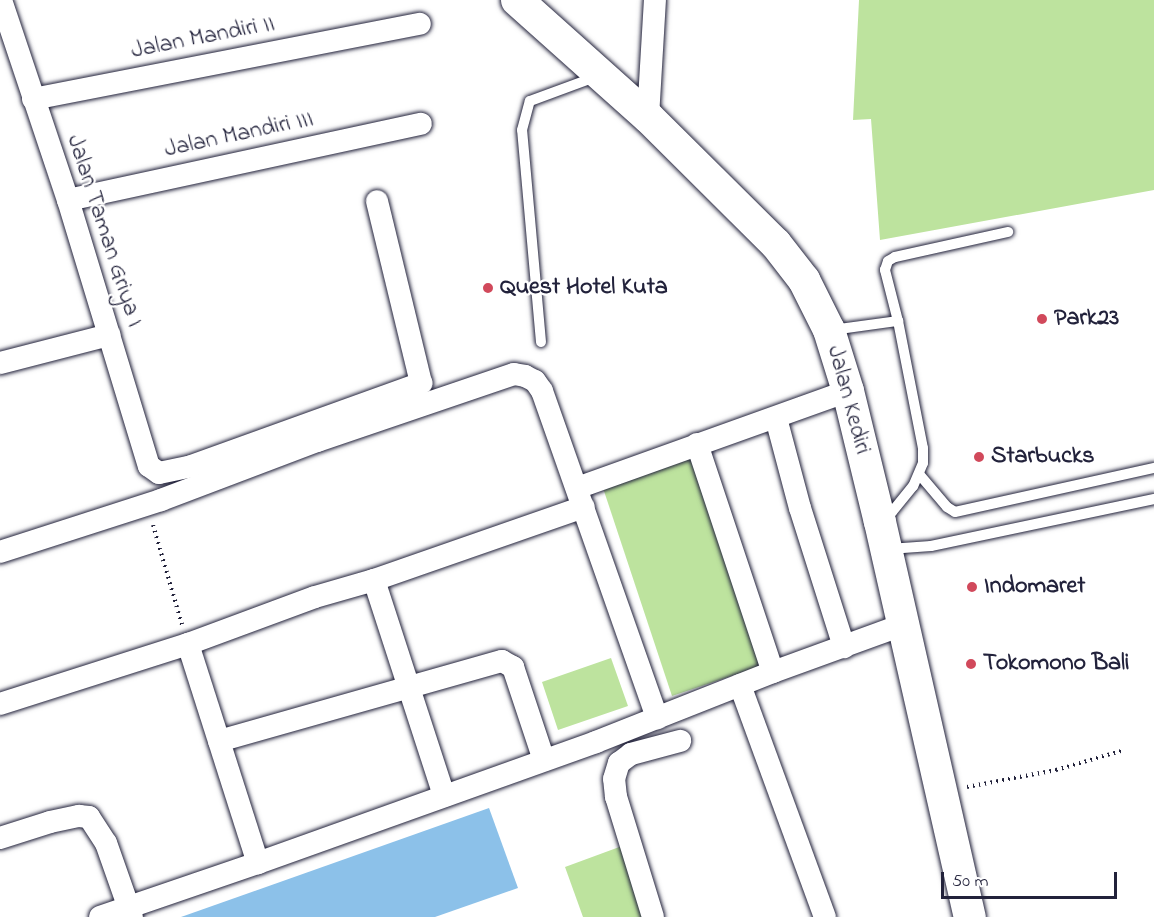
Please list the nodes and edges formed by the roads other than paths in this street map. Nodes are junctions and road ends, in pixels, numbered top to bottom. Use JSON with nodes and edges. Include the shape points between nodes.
{"nodes":[{"id":1,"x":517,"y":0,"type":"edge"},
{"id":2,"x":655,"y":0,"type":"edge"},
{"id":3,"x":5,"y":1,"type":"edge"},
{"id":4,"x":420,"y":24,"type":"dead end"},
{"id":5,"x":601,"y":75,"type":"junction"},
{"id":6,"x":33,"y":99,"type":"junction"},
{"id":7,"x":648,"y":117,"type":"junction"},
{"id":8,"x":421,"y":124,"type":"dead end"},
{"id":9,"x":68,"y":200,"type":"junction"},
{"id":10,"x":377,"y":201,"type":"dead end"},
{"id":11,"x":1008,"y":232,"type":"dead end"},
{"id":12,"x":898,"y":321,"type":"junction"},
{"id":13,"x":829,"y":330,"type":"junction"},
{"id":14,"x":109,"y":335,"type":"junction"},
{"id":15,"x":540,"y":342,"type":"dead end"},
{"id":16,"x":0,"y":363,"type":"edge"},
{"id":17,"x":848,"y":391,"type":"junction"},
{"id":18,"x":776,"y":418,"type":"junction"},
{"id":19,"x":697,"y":444,"type":"junction"},
{"id":20,"x":1154,"y":468,"type":"edge"},
{"id":21,"x":920,"y":474,"type":"junction"},
{"id":22,"x":195,"y":476,"type":"junction"},
{"id":23,"x":581,"y":497,"type":"junction"},
{"id":24,"x":1154,"y":500,"type":"edge"},
{"id":25,"x":883,"y":535,"type":"junction"},
{"id":26,"x":0,"y":552,"type":"edge"},
{"id":27,"x":374,"y":580,"type":"junction"},
{"id":28,"x":902,"y":625,"type":"junction"},
{"id":29,"x":188,"y":644,"type":"junction"},
{"id":30,"x":844,"y":647,"type":"junction"},
{"id":31,"x":773,"y":672,"type":"junction"},
{"id":32,"x":740,"y":685,"type":"junction"},
{"id":33,"x":409,"y":686,"type":"junction"},
{"id":34,"x":0,"y":704,"type":"edge"},
{"id":35,"x":657,"y":718,"type":"junction"},
{"id":36,"x":219,"y":741,"type":"junction"},
{"id":37,"x":681,"y":741,"type":"dead end"},
{"id":38,"x":544,"y":760,"type":"junction"},
{"id":39,"x":444,"y":796,"type":"junction"},
{"id":40,"x":0,"y":838,"type":"edge"},
{"id":41,"x":258,"y":863,"type":"junction"},
{"id":42,"x":131,"y":912,"type":"edge"},
{"id":43,"x":100,"y":917,"type":"edge"},
{"id":44,"x":653,"y":917,"type":"edge"},
{"id":45,"x":825,"y":917,"type":"edge"},
{"id":46,"x":970,"y":917,"type":"edge"}],
"edges":[{"from":1,"to":5,"type":"main road","name":"Jalan Kediri"},
{"from":2,"to":7,"type":"street"},
{"from":3,"to":6,"type":"street","name":"Jalan Taman Griya I"},
{"from":4,"to":6,"type":"street","name":"Jalan Mandiri II"},
{"from":5,"to":7,"type":"main road","name":"Jalan Kediri"},
{"from":5,"to":15,"type":"lane","via":[[540,95],[530,101],[526,112],[522,130]]},
{"from":6,"to":9,"type":"street","name":"Jalan Taman Griya I"},
{"from":7,"to":13,"type":"main road","name":"Jalan Kediri","via":[[776,244],[804,280]]},
{"from":8,"to":9,"type":"street","name":"Jalan Mandiri III"},
{"from":9,"to":14,"type":"street","name":"Jalan Taman Griya I"},
{"from":10,"to":22,"type":"street","via":[[421,383]]},
{"from":11,"to":12,"type":"lane","via":[[888,261],[885,270]]},
{"from":12,"to":13,"type":"lane"},
{"from":12,"to":21,"type":"lane","via":[[923,448]]},
{"from":13,"to":17,"type":"main road","name":"Jalan Kediri"},
{"from":14,"to":16,"type":"street"},
{"from":14,"to":22,"type":"street","name":"Jalan Taman Griya I","via":[[149,466],[159,473]]},
{"from":17,"to":18,"type":"street"},
{"from":17,"to":25,"type":"main road","name":"Jalan Kediri"},
{"from":18,"to":19,"type":"street"},
{"from":18,"to":30,"type":"street"},
{"from":19,"to":23,"type":"street"},
{"from":19,"to":31,"type":"street"},
{"from":20,"to":21,"type":"lane","via":[[955,512]]},
{"from":21,"to":25,"type":"lane"},
{"from":22,"to":23,"type":"street","via":[[317,441],[514,374],[535,381],[542,391]]},
{"from":22,"to":26,"type":"street","via":[[147,505]]},
{"from":23,"to":27,"type":"street"},
{"from":23,"to":35,"type":"street"},
{"from":24,"to":25,"type":"lane","via":[[931,546]]},
{"from":25,"to":28,"type":"main road","name":"Jalan Kediri"},
{"from":27,"to":29,"type":"street","via":[[315,597]]},
{"from":27,"to":33,"type":"street"},
{"from":28,"to":30,"type":"street"},
{"from":28,"to":46,"type":"main road","name":"Jalan Kediri"},
{"from":29,"to":34,"type":"street"},
{"from":29,"to":36,"type":"street"},
{"from":30,"to":31,"type":"street"},
{"from":31,"to":32,"type":"street"},
{"from":32,"to":35,"type":"street"},
{"from":32,"to":45,"type":"street"},
{"from":33,"to":36,"type":"street"},
{"from":33,"to":38,"type":"street","via":[[497,661],[507,662],[513,667]]},
{"from":33,"to":39,"type":"street"},
{"from":35,"to":38,"type":"street"},
{"from":36,"to":41,"type":"street"},
{"from":37,"to":44,"type":"street","via":[[631,754],[619,763],[614,779]]},
{"from":38,"to":39,"type":"street"},
{"from":39,"to":41,"type":"street"},
{"from":40,"to":42,"type":"street","via":[[50,822],[79,816],[89,818],[106,843]]},
{"from":41,"to":42,"type":"street"},
{"from":42,"to":43,"type":"street"}]}
